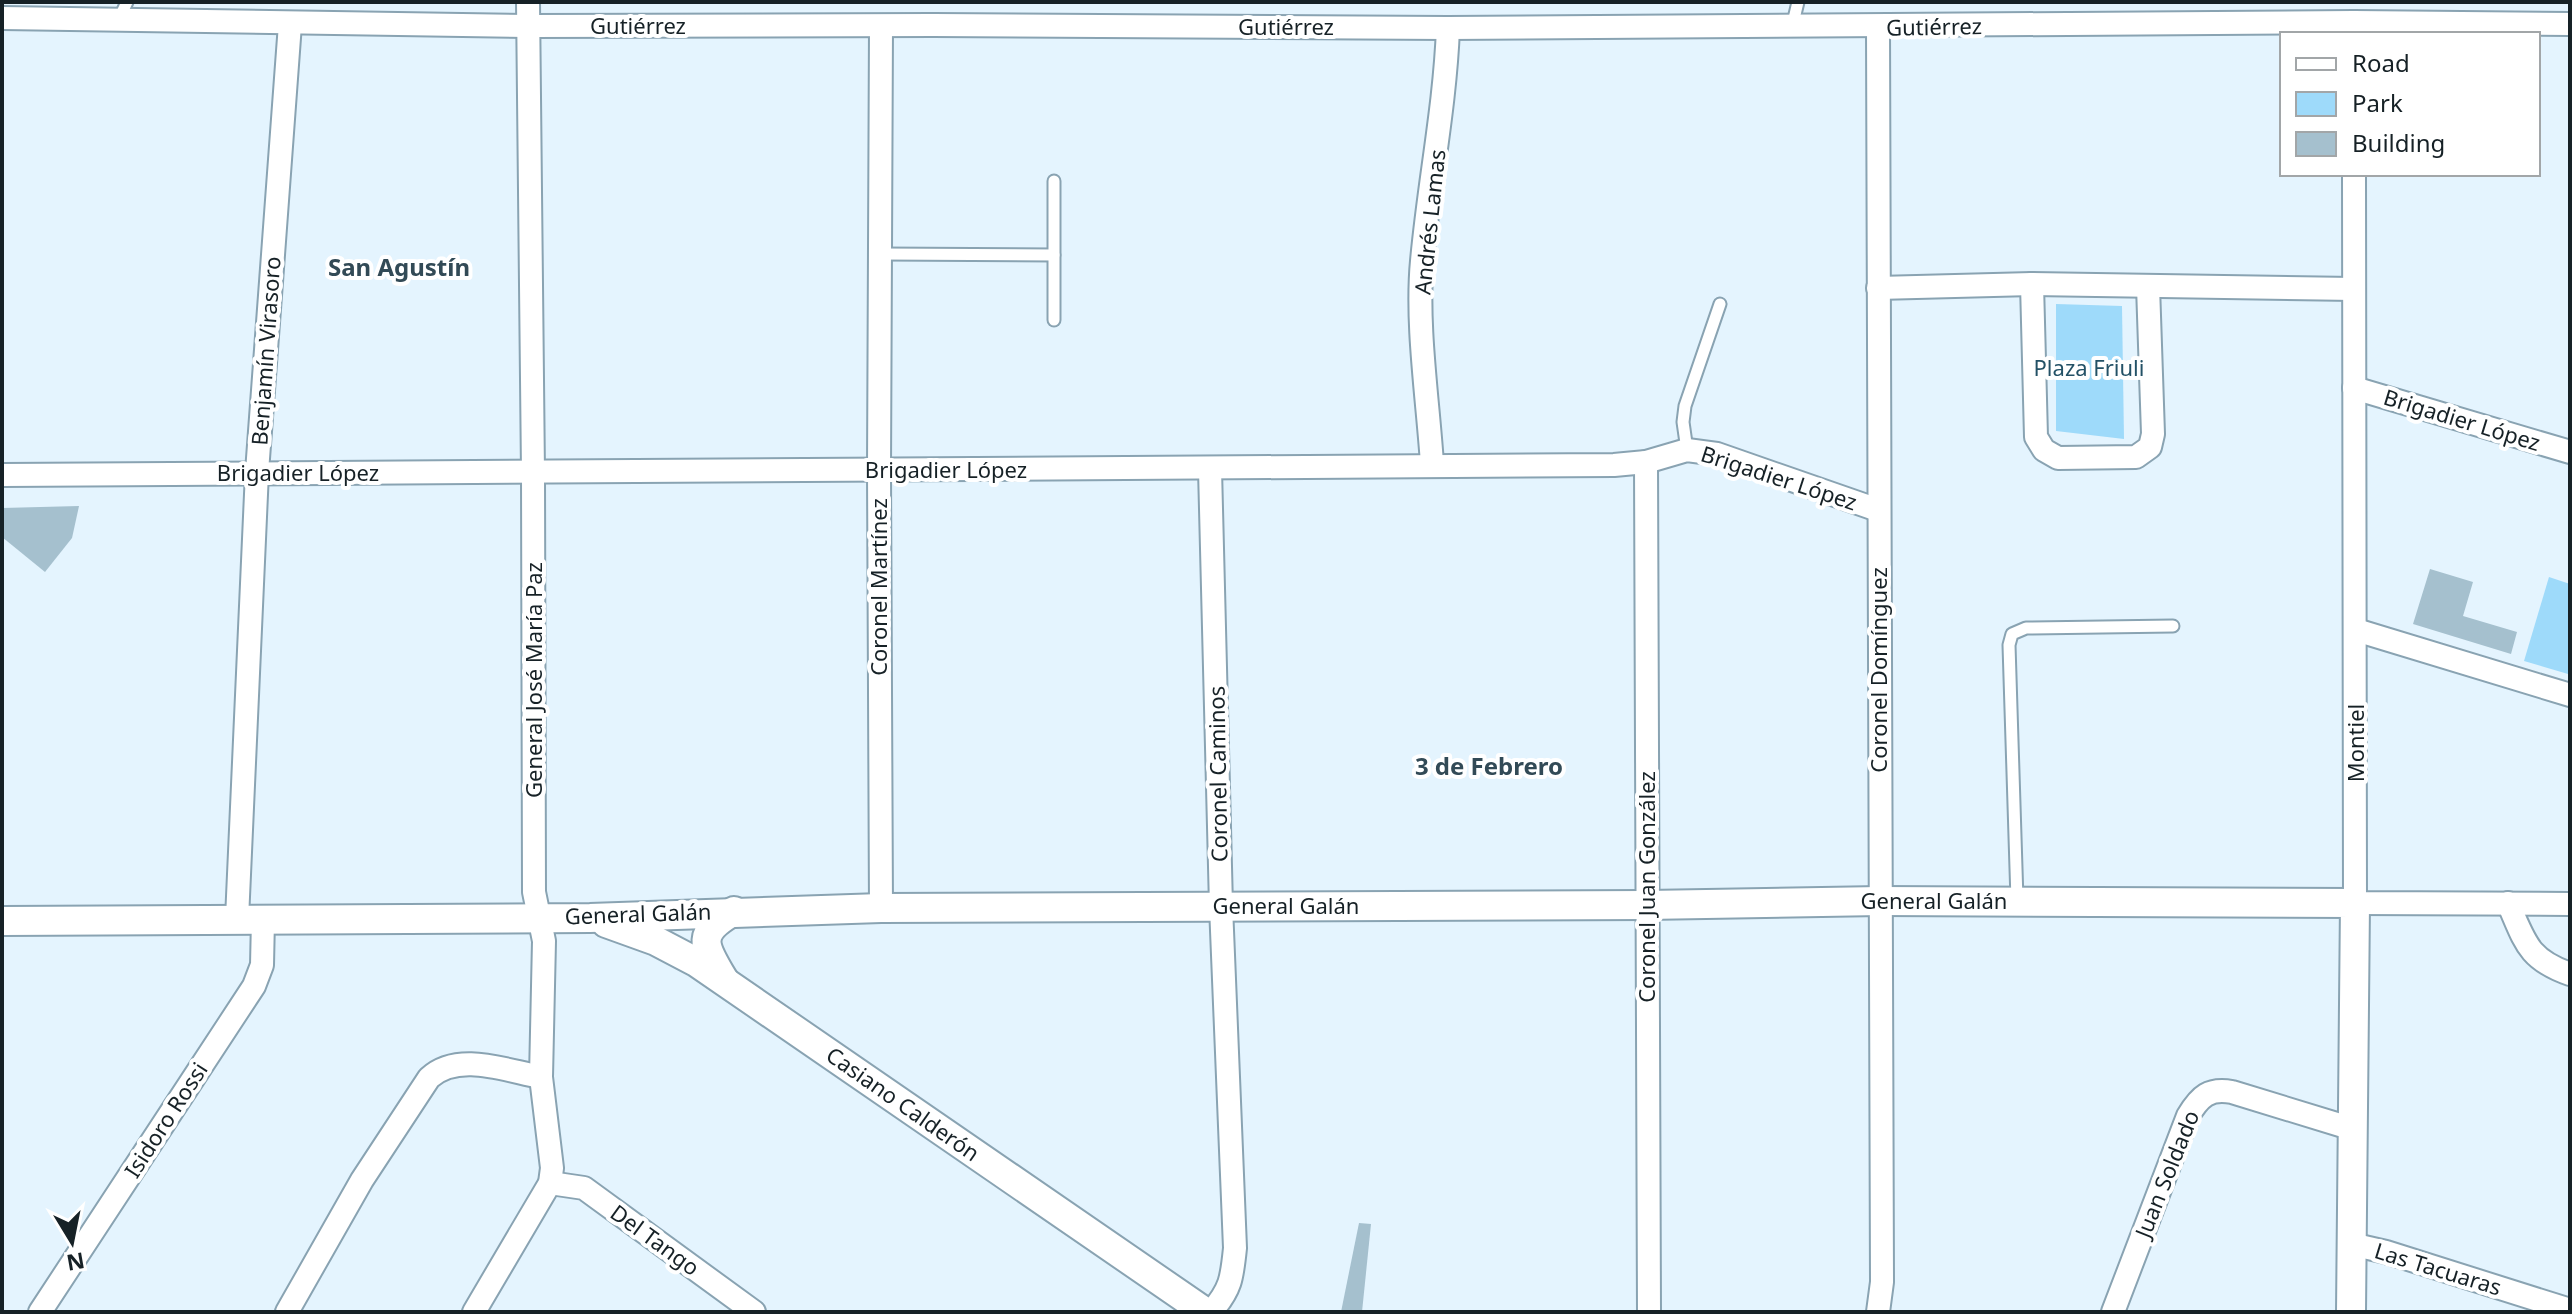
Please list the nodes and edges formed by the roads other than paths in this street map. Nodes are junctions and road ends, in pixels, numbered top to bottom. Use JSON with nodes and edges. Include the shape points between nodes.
{"nodes":[{"id":1,"x":528,"y":2,"type":"edge"},
{"id":2,"x":942,"y":2,"type":"edge"},
{"id":3,"x":1798,"y":2,"type":"edge"},
{"id":4,"x":2544,"y":2,"type":"edge"},
{"id":5,"x":123,"y":10,"type":"edge"},
{"id":6,"x":2,"y":18,"type":"edge"},
{"id":7,"x":2355,"y":19,"type":"edge"},
{"id":8,"x":290,"y":24,"type":"junction"},
{"id":9,"x":2536,"y":24,"type":"junction"},
{"id":10,"x":2570,"y":24,"type":"edge"},
{"id":11,"x":933,"y":25,"type":"junction"},
{"id":12,"x":529,"y":26,"type":"junction"},
{"id":13,"x":881,"y":27,"type":"junction"},
{"id":14,"x":1792,"y":27,"type":"junction"},
{"id":15,"x":1878,"y":27,"type":"junction"},
{"id":16,"x":1448,"y":28,"type":"junction"},
{"id":17,"x":2354,"y":176,"type":"edge"},
{"id":18,"x":1054,"y":181,"type":"dead end"},
{"id":19,"x":881,"y":254,"type":"junction"},
{"id":20,"x":1054,"y":255,"type":"junction"},
{"id":21,"x":2032,"y":284,"type":"junction"},
{"id":22,"x":2148,"y":286,"type":"junction"},
{"id":23,"x":1878,"y":288,"type":"junction"},
{"id":24,"x":2354,"y":289,"type":"junction"},
{"id":25,"x":1720,"y":304,"type":"dead end"},
{"id":26,"x":1054,"y":320,"type":"dead end"},
{"id":27,"x":2354,"y":388,"type":"junction"},
{"id":28,"x":1687,"y":450,"type":"junction"},
{"id":29,"x":2570,"y":452,"type":"edge"},
{"id":30,"x":1646,"y":462,"type":"junction"},
{"id":31,"x":1432,"y":464,"type":"junction"},
{"id":32,"x":1210,"y":469,"type":"junction"},
{"id":33,"x":879,"y":470,"type":"junction"},
{"id":34,"x":257,"y":472,"type":"junction"},
{"id":35,"x":533,"y":473,"type":"junction"},
{"id":36,"x":2,"y":475,"type":"edge"},
{"id":37,"x":1878,"y":510,"type":"junction"},
{"id":38,"x":2173,"y":626,"type":"dead end"},
{"id":39,"x":2356,"y":630,"type":"junction"},
{"id":40,"x":2570,"y":695,"type":"edge"},
{"id":41,"x":1880,"y":901,"type":"junction"},
{"id":42,"x":2017,"y":901,"type":"junction"},
{"id":43,"x":2355,"y":903,"type":"junction"},
{"id":44,"x":2508,"y":903,"type":"junction"},
{"id":45,"x":2570,"y":904,"type":"edge"},
{"id":46,"x":1647,"y":905,"type":"junction"},
{"id":47,"x":1221,"y":906,"type":"junction"},
{"id":48,"x":881,"y":908,"type":"junction"},
{"id":49,"x":734,"y":911,"type":"junction"},
{"id":50,"x":538,"y":916,"type":"junction"},
{"id":51,"x":590,"y":918,"type":"junction"},
{"id":52,"x":250,"y":919,"type":"junction"},
{"id":53,"x":2,"y":921,"type":"edge"},
{"id":54,"x":2570,"y":974,"type":"edge"},
{"id":55,"x":725,"y":982,"type":"junction"},
{"id":56,"x":541,"y":1077,"type":"junction"},
{"id":57,"x":2353,"y":1129,"type":"junction"},
{"id":58,"x":550,"y":1183,"type":"junction"},
{"id":59,"x":2351,"y":1244,"type":"junction"},
{"id":60,"x":2570,"y":1310,"type":"edge"},
{"id":61,"x":40,"y":1312,"type":"edge"},
{"id":62,"x":287,"y":1312,"type":"edge"},
{"id":63,"x":474,"y":1312,"type":"edge"},
{"id":64,"x":754,"y":1312,"type":"edge"},
{"id":65,"x":1208,"y":1312,"type":"edge"},
{"id":66,"x":1649,"y":1312,"type":"edge"},
{"id":67,"x":1878,"y":1312,"type":"edge"},
{"id":68,"x":2113,"y":1312,"type":"edge"},
{"id":69,"x":2351,"y":1312,"type":"edge"}],
"edges":[{"from":1,"to":12,"type":"street","name":"General José María Paz"},
{"from":2,"to":11,"type":"street"},
{"from":3,"to":14,"type":"lane"},
{"from":4,"to":9,"type":"street"},
{"from":5,"to":6,"type":"street","name":"Gutiérrez"},
{"from":5,"to":8,"type":"street","name":"Gutiérrez"},
{"from":7,"to":9,"type":"street","name":"Gutiérrez"},
{"from":7,"to":15,"type":"street","name":"Gutiérrez"},
{"from":8,"to":12,"type":"street","name":"Gutiérrez"},
{"from":8,"to":34,"type":"street","name":"Benjamín Virasoro"},
{"from":9,"to":10,"type":"street","name":"Gutiérrez"},
{"from":11,"to":13,"type":"street","name":"Gutiérrez"},
{"from":11,"to":16,"type":"street","name":"Gutiérrez"},
{"from":12,"to":13,"type":"street","name":"Gutiérrez"},
{"from":12,"to":35,"type":"street","name":"General José María Paz"},
{"from":13,"to":19,"type":"street","name":"Coronel Martínez"},
{"from":14,"to":15,"type":"street","name":"Gutiérrez"},
{"from":14,"to":16,"type":"street","name":"Gutiérrez"},
{"from":15,"to":23,"type":"street","name":"Coronel Domínguez"},
{"from":16,"to":31,"type":"street","name":"Andrés Lamas","via":[[1420,293]]},
{"from":17,"to":24,"type":"street","name":"Montiel"},
{"from":18,"to":20,"type":"lane"},
{"from":19,"to":20,"type":"lane"},
{"from":19,"to":33,"type":"street","name":"Coronel Martínez"},
{"from":20,"to":26,"type":"lane"},
{"from":21,"to":22,"type":"street"},
{"from":21,"to":22,"type":"street","via":[[2036,437],[2058,458],[2136,457],[2150,447]]},
{"from":21,"to":23,"type":"street"},
{"from":22,"to":24,"type":"street"},
{"from":23,"to":37,"type":"street","name":"Coronel Domínguez"},
{"from":24,"to":27,"type":"street","name":"Montiel"},
{"from":25,"to":28,"type":"lane","via":[[1685,406]]},
{"from":27,"to":29,"type":"street","name":"Brigadier López"},
{"from":27,"to":39,"type":"street","name":"Montiel"},
{"from":28,"to":30,"type":"street","name":"Brigadier López"},
{"from":28,"to":37,"type":"street","name":"Brigadier López","via":[[1717,454]]},
{"from":30,"to":31,"type":"street","name":"Brigadier López"},
{"from":30,"to":46,"type":"street","name":"Coronel Juan González"},
{"from":31,"to":32,"type":"street","name":"Brigadier López"},
{"from":32,"to":33,"type":"street","name":"Brigadier López"},
{"from":32,"to":47,"type":"street","name":"Coronel Caminos"},
{"from":33,"to":35,"type":"street","name":"Brigadier López"},
{"from":33,"to":48,"type":"street","name":"Coronel Martínez"},
{"from":34,"to":35,"type":"street","name":"Brigadier López"},
{"from":34,"to":36,"type":"street","name":"Brigadier López"},
{"from":34,"to":52,"type":"street","name":"Benjamín Virasoro"},
{"from":35,"to":50,"type":"street","name":"General José María Paz"},
{"from":37,"to":41,"type":"street","name":"Coronel Domínguez"},
{"from":38,"to":42,"type":"lane","via":[[2026,628],[2012,634]]},
{"from":39,"to":40,"type":"street"},
{"from":39,"to":43,"type":"street","name":"Montiel"},
{"from":41,"to":42,"type":"street","name":"General Galán"},
{"from":41,"to":46,"type":"street","name":"General Galán"},
{"from":41,"to":67,"type":"street","name":"Coronel Domínguez"},
{"from":42,"to":43,"type":"street","name":"General Galán"},
{"from":43,"to":44,"type":"street","name":"General Galán"},
{"from":43,"to":57,"type":"street","name":"Montiel"},
{"from":44,"to":45,"type":"street","name":"General Galán"},
{"from":44,"to":54,"type":"street","via":[[2529,949],[2540,961]]},
{"from":46,"to":47,"type":"street","name":"General Galán"},
{"from":46,"to":66,"type":"street","name":"Coronel Juan González"},
{"from":47,"to":48,"type":"street","name":"General Galán"},
{"from":47,"to":65,"type":"street","name":"Coronel Caminos","via":[[1235,1248],[1232,1282]]},
{"from":48,"to":49,"type":"street","name":"General Galán"},
{"from":49,"to":51,"type":"street","name":"General Galán"},
{"from":49,"to":55,"type":"street","via":[[705,938]]},
{"from":50,"to":51,"type":"street","name":"General Galán"},
{"from":50,"to":52,"type":"street","name":"General Galán"},
{"from":50,"to":56,"type":"street","name":"General José María Paz","via":[[544,941]]},
{"from":51,"to":55,"type":"street","name":"Casiano Calderón","via":[[656,941]]},
{"from":52,"to":53,"type":"street","name":"General Galán"},
{"from":52,"to":61,"type":"street","name":"Isidoro Rossi","via":[[262,965],[254,986]]},
{"from":55,"to":65,"type":"street","name":"Casiano Calderón"},
{"from":56,"to":58,"type":"street","name":"General José María Paz"},
{"from":56,"to":62,"type":"street","via":[[454,1064],[429,1078],[362,1180]]},
{"from":57,"to":59,"type":"street","name":"Montiel"},
{"from":57,"to":68,"type":"street","name":"Juan Soldado","via":[[2232,1092],[2207,1092],[2188,1116]]},
{"from":58,"to":63,"type":"street"},
{"from":58,"to":64,"type":"street","name":"Del Tango","via":[[584,1188]]},
{"from":59,"to":60,"type":"street","name":"Las Tacuaras"},
{"from":59,"to":69,"type":"street","name":"Montiel"}]}
